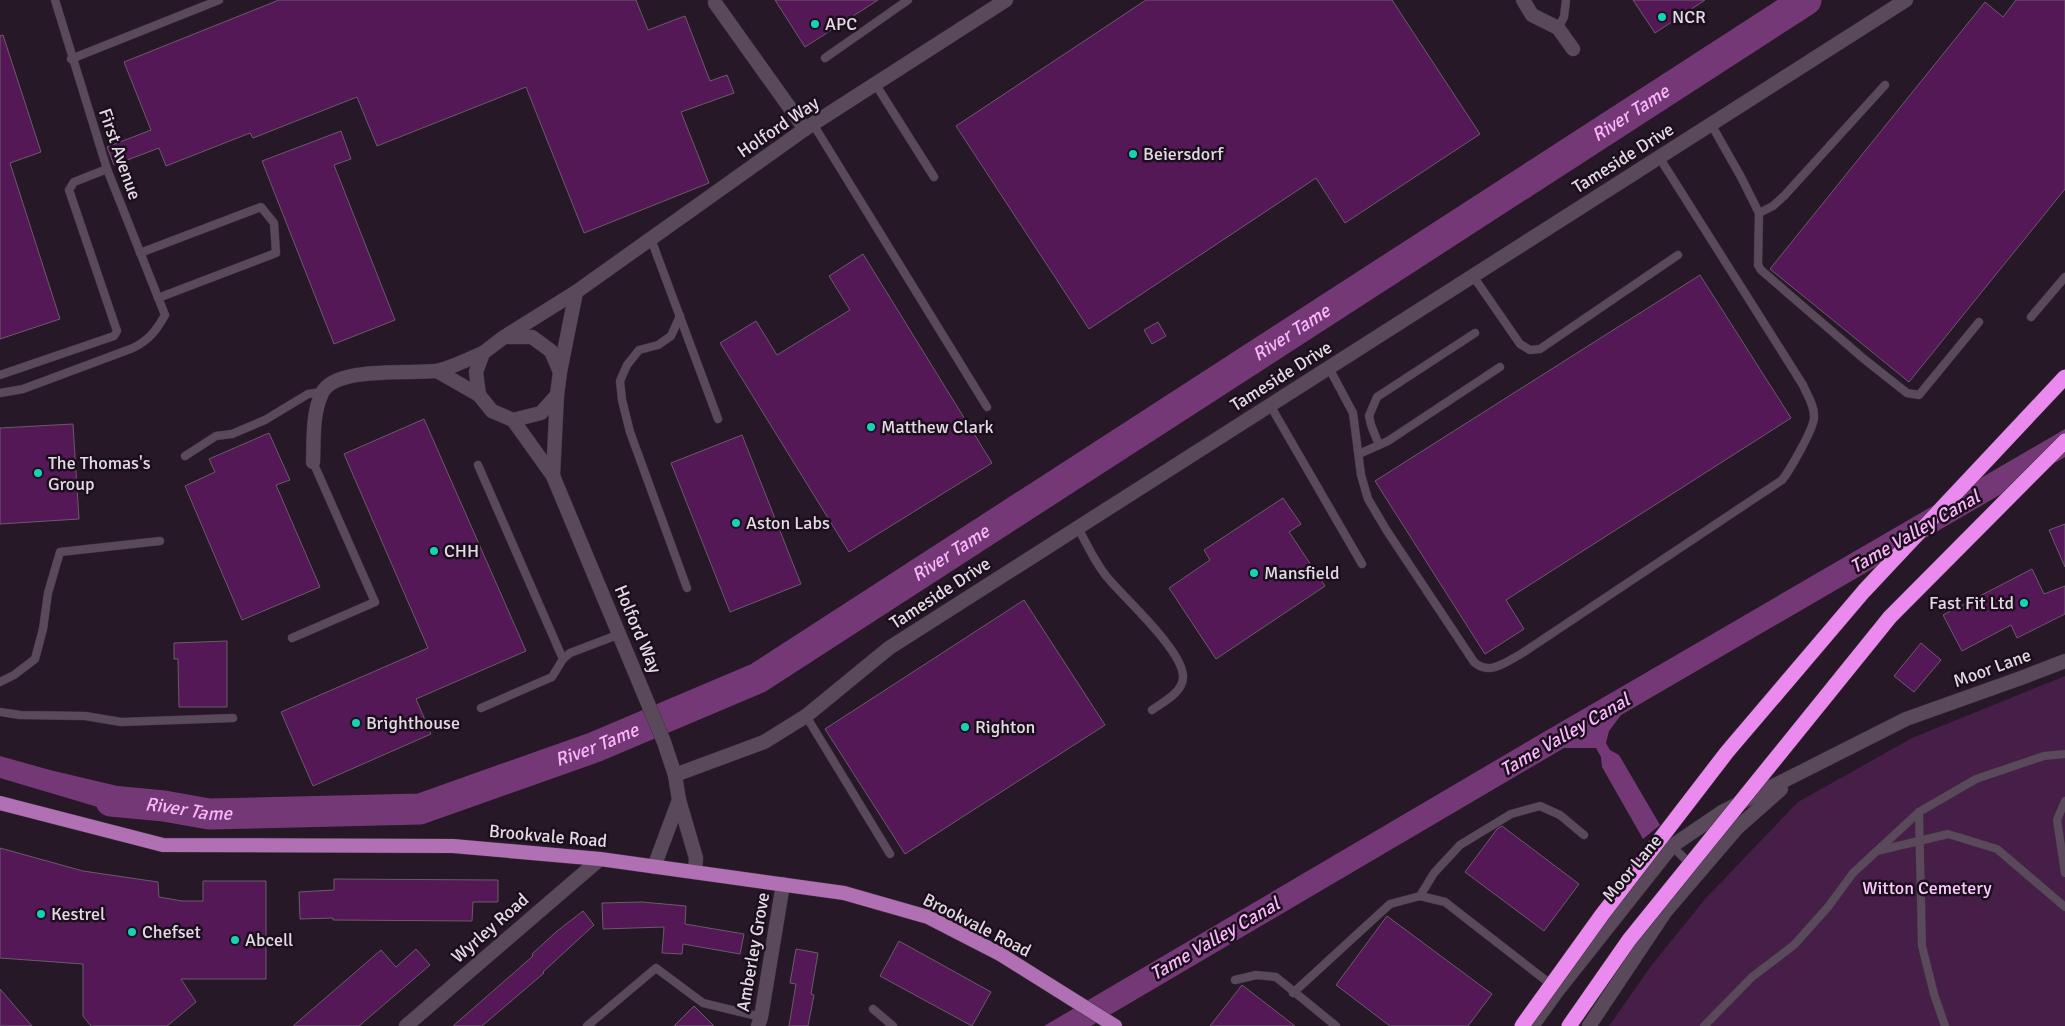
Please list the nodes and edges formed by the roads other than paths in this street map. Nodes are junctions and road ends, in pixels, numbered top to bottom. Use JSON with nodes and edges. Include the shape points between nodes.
{"nodes":[{"id":1,"x":54,"y":0,"type":"edge"},
{"id":2,"x":219,"y":0,"type":"edge"},
{"id":3,"x":908,"y":0,"type":"edge"},
{"id":4,"x":1006,"y":0,"type":"edge"},
{"id":5,"x":1523,"y":0,"type":"edge"},
{"id":6,"x":1566,"y":0,"type":"edge"},
{"id":7,"x":1906,"y":0,"type":"edge"},
{"id":8,"x":714,"y":1,"type":"edge"},
{"id":9,"x":1558,"y":28,"type":"junction"},
{"id":10,"x":1573,"y":48,"type":"dead end"},
{"id":11,"x":825,"y":58,"type":"dead end"},
{"id":12,"x":72,"y":59,"type":"junction"},
{"id":13,"x":876,"y":85,"type":"junction"},
{"id":14,"x":1885,"y":85,"type":"dead end"},
{"id":15,"x":1712,"y":124,"type":"junction"},
{"id":16,"x":809,"y":127,"type":"junction"},
{"id":17,"x":1660,"y":157,"type":"junction"},
{"id":18,"x":107,"y":168,"type":"junction"},
{"id":19,"x":934,"y":177,"type":"dead end"},
{"id":20,"x":1759,"y":213,"type":"junction"},
{"id":21,"x":651,"y":239,"type":"junction"},
{"id":22,"x":140,"y":253,"type":"junction"},
{"id":23,"x":1678,"y":256,"type":"dead end"},
{"id":24,"x":1473,"y":276,"type":"junction"},
{"id":25,"x":2065,"y":277,"type":"edge"},
{"id":26,"x":576,"y":292,"type":"junction"},
{"id":27,"x":158,"y":298,"type":"junction"},
{"id":28,"x":680,"y":316,"type":"junction"},
{"id":29,"x":2031,"y":317,"type":"dead end"},
{"id":30,"x":1979,"y":322,"type":"dead end"},
{"id":31,"x":1475,"y":333,"type":"dead end"},
{"id":32,"x":504,"y":337,"type":"junction"},
{"id":33,"x":483,"y":353,"type":"junction"},
{"id":34,"x":1500,"y":367,"type":"dead end"},
{"id":35,"x":1329,"y":368,"type":"junction"},
{"id":36,"x":437,"y":371,"type":"junction"},
{"id":37,"x":560,"y":372,"type":"junction"},
{"id":38,"x":0,"y":375,"type":"edge"},
{"id":39,"x":2065,"y":377,"type":"edge"},
{"id":40,"x":322,"y":392,"type":"junction"},
{"id":41,"x":0,"y":394,"type":"edge"},
{"id":42,"x":479,"y":395,"type":"junction"},
{"id":43,"x":556,"y":395,"type":"junction"},
{"id":44,"x":1270,"y":405,"type":"junction"},
{"id":45,"x":987,"y":407,"type":"dead end"},
{"id":46,"x":718,"y":419,"type":"dead end"},
{"id":47,"x":513,"y":420,"type":"junction"},
{"id":48,"x":2065,"y":441,"type":"edge"},
{"id":49,"x":1379,"y":445,"type":"junction"},
{"id":50,"x":1359,"y":454,"type":"junction"},
{"id":51,"x":185,"y":456,"type":"dead end"},
{"id":52,"x":313,"y":462,"type":"joint"},
{"id":53,"x":478,"y":465,"type":"dead end"},
{"id":54,"x":554,"y":476,"type":"junction"},
{"id":55,"x":1078,"y":528,"type":"junction"},
{"id":56,"x":160,"y":541,"type":"dead end"},
{"id":57,"x":1362,"y":564,"type":"dead end"},
{"id":58,"x":687,"y":588,"type":"dead end"},
{"id":59,"x":620,"y":634,"type":"junction"},
{"id":60,"x":292,"y":638,"type":"dead end"},
{"id":61,"x":563,"y":659,"type":"junction"},
{"id":62,"x":2065,"y":661,"type":"edge"},
{"id":63,"x":0,"y":682,"type":"edge"},
{"id":64,"x":481,"y":708,"type":"dead end"},
{"id":65,"x":1152,"y":710,"type":"dead end"},
{"id":66,"x":0,"y":712,"type":"edge"},
{"id":67,"x":806,"y":716,"type":"junction"},
{"id":68,"x":234,"y":718,"type":"dead end"},
{"id":69,"x":2065,"y":754,"type":"edge"},
{"id":70,"x":675,"y":775,"type":"junction"},
{"id":71,"x":1797,"y":776,"type":"junction"},
{"id":72,"x":679,"y":800,"type":"junction"},
{"id":73,"x":2065,"y":801,"type":"edge"},
{"id":74,"x":0,"y":803,"type":"edge"},
{"id":75,"x":1919,"y":812,"type":"junction"},
{"id":76,"x":1584,"y":835,"type":"dead end"},
{"id":77,"x":1920,"y":840,"type":"junction"},
{"id":78,"x":1672,"y":846,"type":"junction"},
{"id":79,"x":1875,"y":851,"type":"junction"},
{"id":80,"x":890,"y":854,"type":"dead end"},
{"id":81,"x":600,"y":859,"type":"junction"},
{"id":82,"x":654,"y":867,"type":"junction"},
{"id":83,"x":695,"y":872,"type":"junction"},
{"id":84,"x":1699,"y":872,"type":"junction"},
{"id":85,"x":2065,"y":873,"type":"edge"},
{"id":86,"x":783,"y":884,"type":"junction"},
{"id":87,"x":1420,"y":896,"type":"junction"},
{"id":88,"x":2065,"y":907,"type":"edge"},
{"id":89,"x":1235,"y":980,"type":"dead end"},
{"id":90,"x":1558,"y":990,"type":"junction"},
{"id":91,"x":1294,"y":993,"type":"junction"},
{"id":92,"x":873,"y":1009,"type":"dead end"},
{"id":93,"x":759,"y":1022,"type":"edge"},
{"id":94,"x":406,"y":1026,"type":"edge"},
{"id":95,"x":588,"y":1026,"type":"edge"},
{"id":96,"x":893,"y":1026,"type":"edge"},
{"id":97,"x":1115,"y":1026,"type":"edge"},
{"id":98,"x":1336,"y":1026,"type":"edge"},
{"id":99,"x":1522,"y":1026,"type":"edge"},
{"id":100,"x":1532,"y":1026,"type":"edge"},
{"id":101,"x":1569,"y":1026,"type":"edge"},
{"id":102,"x":1589,"y":1026,"type":"edge"},
{"id":103,"x":1704,"y":1026,"type":"edge"},
{"id":104,"x":1945,"y":1026,"type":"edge"}],
"edges":[{"from":1,"to":12,"type":"lane","name":"First Avenue"},
{"from":2,"to":12,"type":"lane"},
{"from":3,"to":11,"type":"lane"},
{"from":4,"to":13,"type":"street","name":"Holford Way"},
{"from":5,"to":9,"type":"street","via":[[1532,15]]},
{"from":6,"to":9,"type":"lane","via":[[1564,17]]},
{"from":7,"to":15,"type":"street","name":"Tameside Drive"},
{"from":8,"to":16,"type":"street"},
{"from":9,"to":10,"type":"street"},
{"from":12,"to":18,"type":"lane","name":"First Avenue"},
{"from":13,"to":16,"type":"street","name":"Holford Way"},
{"from":13,"to":19,"type":"lane"},
{"from":14,"to":20,"type":"lane","via":[[1784,196]]},
{"from":15,"to":17,"type":"street","name":"Tameside Drive"},
{"from":15,"to":20,"type":"lane"},
{"from":16,"to":21,"type":"street","name":"Holford Way"},
{"from":16,"to":45,"type":"lane"},
{"from":17,"to":24,"type":"street","name":"Tameside Drive"},
{"from":17,"to":50,"type":"lane","via":[[1813,406],[1813,424],[1782,480],[1520,654],[1488,669],[1480,668],[1474,662],[1382,523],[1368,499]]},
{"from":18,"to":22,"type":"lane","name":"First Avenue"},
{"from":18,"to":38,"type":"lane","via":[[74,182],[69,190],[117,331],[114,336]]},
{"from":20,"to":30,"type":"lane","via":[[1758,265],[1761,270],[1908,393],[1919,395]]},
{"from":21,"to":26,"type":"street","name":"Holford Way"},
{"from":21,"to":28,"type":"lane"},
{"from":22,"to":27,"type":"lane","name":"First Avenue"},
{"from":22,"to":27,"type":"lane","via":[[262,206],[274,224],[276,253]]},
{"from":23,"to":24,"type":"lane","via":[[1540,349],[1530,350],[1520,344]]},
{"from":24,"to":35,"type":"street","name":"Tameside Drive"},
{"from":25,"to":29,"type":"lane"},
{"from":26,"to":32,"type":"street","name":"Holford Way"},
{"from":26,"to":37,"type":"street"},
{"from":27,"to":41,"type":"lane","name":"First Avenue","via":[[165,316],[146,342],[23,389]]},
{"from":28,"to":46,"type":"lane"},
{"from":28,"to":58,"type":"lane","via":[[671,336],[658,345],[639,350],[620,381],[630,432]]},
{"from":31,"to":49,"type":"lane","via":[[1377,397],[1369,416]]},
{"from":32,"to":33,"type":"street"},
{"from":32,"to":37,"type":"street","via":[[532,337],[551,351]]},
{"from":33,"to":36,"type":"street"},
{"from":33,"to":42,"type":"street","via":[[476,372]]},
{"from":34,"to":49,"type":"lane"},
{"from":35,"to":44,"type":"street","name":"Tameside Drive"},
{"from":35,"to":50,"type":"lane","via":[[1353,413]]},
{"from":36,"to":40,"type":"street","via":[[370,373],[337,380]]},
{"from":36,"to":42,"type":"street"},
{"from":37,"to":43,"type":"street"},
{"from":39,"to":99,"type":"highway","bridge":true,"via":[[1864,591],[1727,752],[1601,916]]},
{"from":40,"to":51,"type":"lane","via":[[308,394],[249,427],[216,436]]},
{"from":40,"to":52,"type":"street","via":[[315,416]]},
{"from":42,"to":47,"type":"street","via":[[492,411]]},
{"from":43,"to":47,"type":"street","via":[[541,413]]},
{"from":43,"to":54,"type":"street","name":"Holford Way"},
{"from":44,"to":55,"type":"street","name":"Tameside Drive"},
{"from":44,"to":57,"type":"lane"},
{"from":47,"to":54,"type":"street","name":"Holford Way"},
{"from":48,"to":101,"type":"highway","bridge":true,"via":[[1890,617],[1629,940]]},
{"from":49,"to":50,"type":"lane"},
{"from":52,"to":60,"type":"lane","via":[[375,602]]},
{"from":53,"to":61,"type":"lane"},
{"from":54,"to":59,"type":"street","name":"Holford Way"},
{"from":55,"to":65,"type":"lane","via":[[1106,575],[1161,636],[1181,669],[1183,677],[1176,692]]},
{"from":55,"to":67,"type":"street","name":"Tameside Drive","via":[[889,648]]},
{"from":56,"to":63,"type":"lane","via":[[60,552],[35,660]]},
{"from":59,"to":61,"type":"lane","via":[[570,653]]},
{"from":59,"to":70,"type":"street","name":"Holford Way"},
{"from":61,"to":64,"type":"lane","via":[[552,677]]},
{"from":62,"to":71,"type":"street","name":"Moor Lane","via":[[1906,719]]},
{"from":66,"to":68,"type":"lane","via":[[85,716],[121,722]]},
{"from":67,"to":70,"type":"street","name":"Tameside Drive","via":[[764,742]]},
{"from":67,"to":80,"type":"lane"},
{"from":69,"to":75,"type":"lane","via":[[2044,756],[1976,779]]},
{"from":70,"to":72,"type":"street","name":"Holford Way"},
{"from":71,"to":78,"type":"street","name":"Moor Lane","via":[[1722,812]]},
{"from":71,"to":84,"type":"street","name":"Moor Lane","via":[[1737,828]]},
{"from":72,"to":82,"type":"street","name":"Holford Way"},
{"from":72,"to":83,"type":"street","name":"Holford Way","via":[[696,858]]},
{"from":73,"to":85,"type":"lane","via":[[2057,820]]},
{"from":74,"to":81,"type":"main road","name":"Brookvale Road","via":[[163,845],[453,846]]},
{"from":75,"to":77,"type":"lane"},
{"from":75,"to":79,"type":"lane"},
{"from":76,"to":87,"type":"lane","via":[[1560,815],[1540,806],[1511,814],[1460,844],[1434,873]]},
{"from":77,"to":79,"type":"lane"},
{"from":77,"to":88,"type":"lane","via":[[1948,834],[1996,849]]},
{"from":77,"to":104,"type":"lane","via":[[1922,946]]},
{"from":78,"to":84,"type":"lane"},
{"from":78,"to":90,"type":"street","name":"Moor Lane"},
{"from":79,"to":103,"type":"lane","via":[[1794,945],[1752,977]]},
{"from":81,"to":82,"type":"main road","name":"Brookvale Road"},
{"from":81,"to":94,"type":"street","name":"Wyrley Road"},
{"from":82,"to":83,"type":"main road","name":"Brookvale Road"},
{"from":83,"to":86,"type":"main road","name":"Brookvale Road"},
{"from":84,"to":102,"type":"street","name":"Moor Lane","via":[[1665,912]]},
{"from":86,"to":93,"type":"street","name":"Amberley Grove"},
{"from":86,"to":97,"type":"main road","name":"Brookvale Road","via":[[844,893],[928,917],[1000,954]]},
{"from":87,"to":90,"type":"lane","via":[[1444,902]]},
{"from":87,"to":91,"type":"lane","via":[[1390,904]]},
{"from":89,"to":91,"type":"lane","via":[[1276,977]]},
{"from":90,"to":100,"type":"street","name":"Moor Lane"},
{"from":91,"to":98,"type":"lane"},
{"from":92,"to":96,"type":"lane"},
{"from":93,"to":95,"type":"lane","via":[[703,1003],[656,968]]}]}
